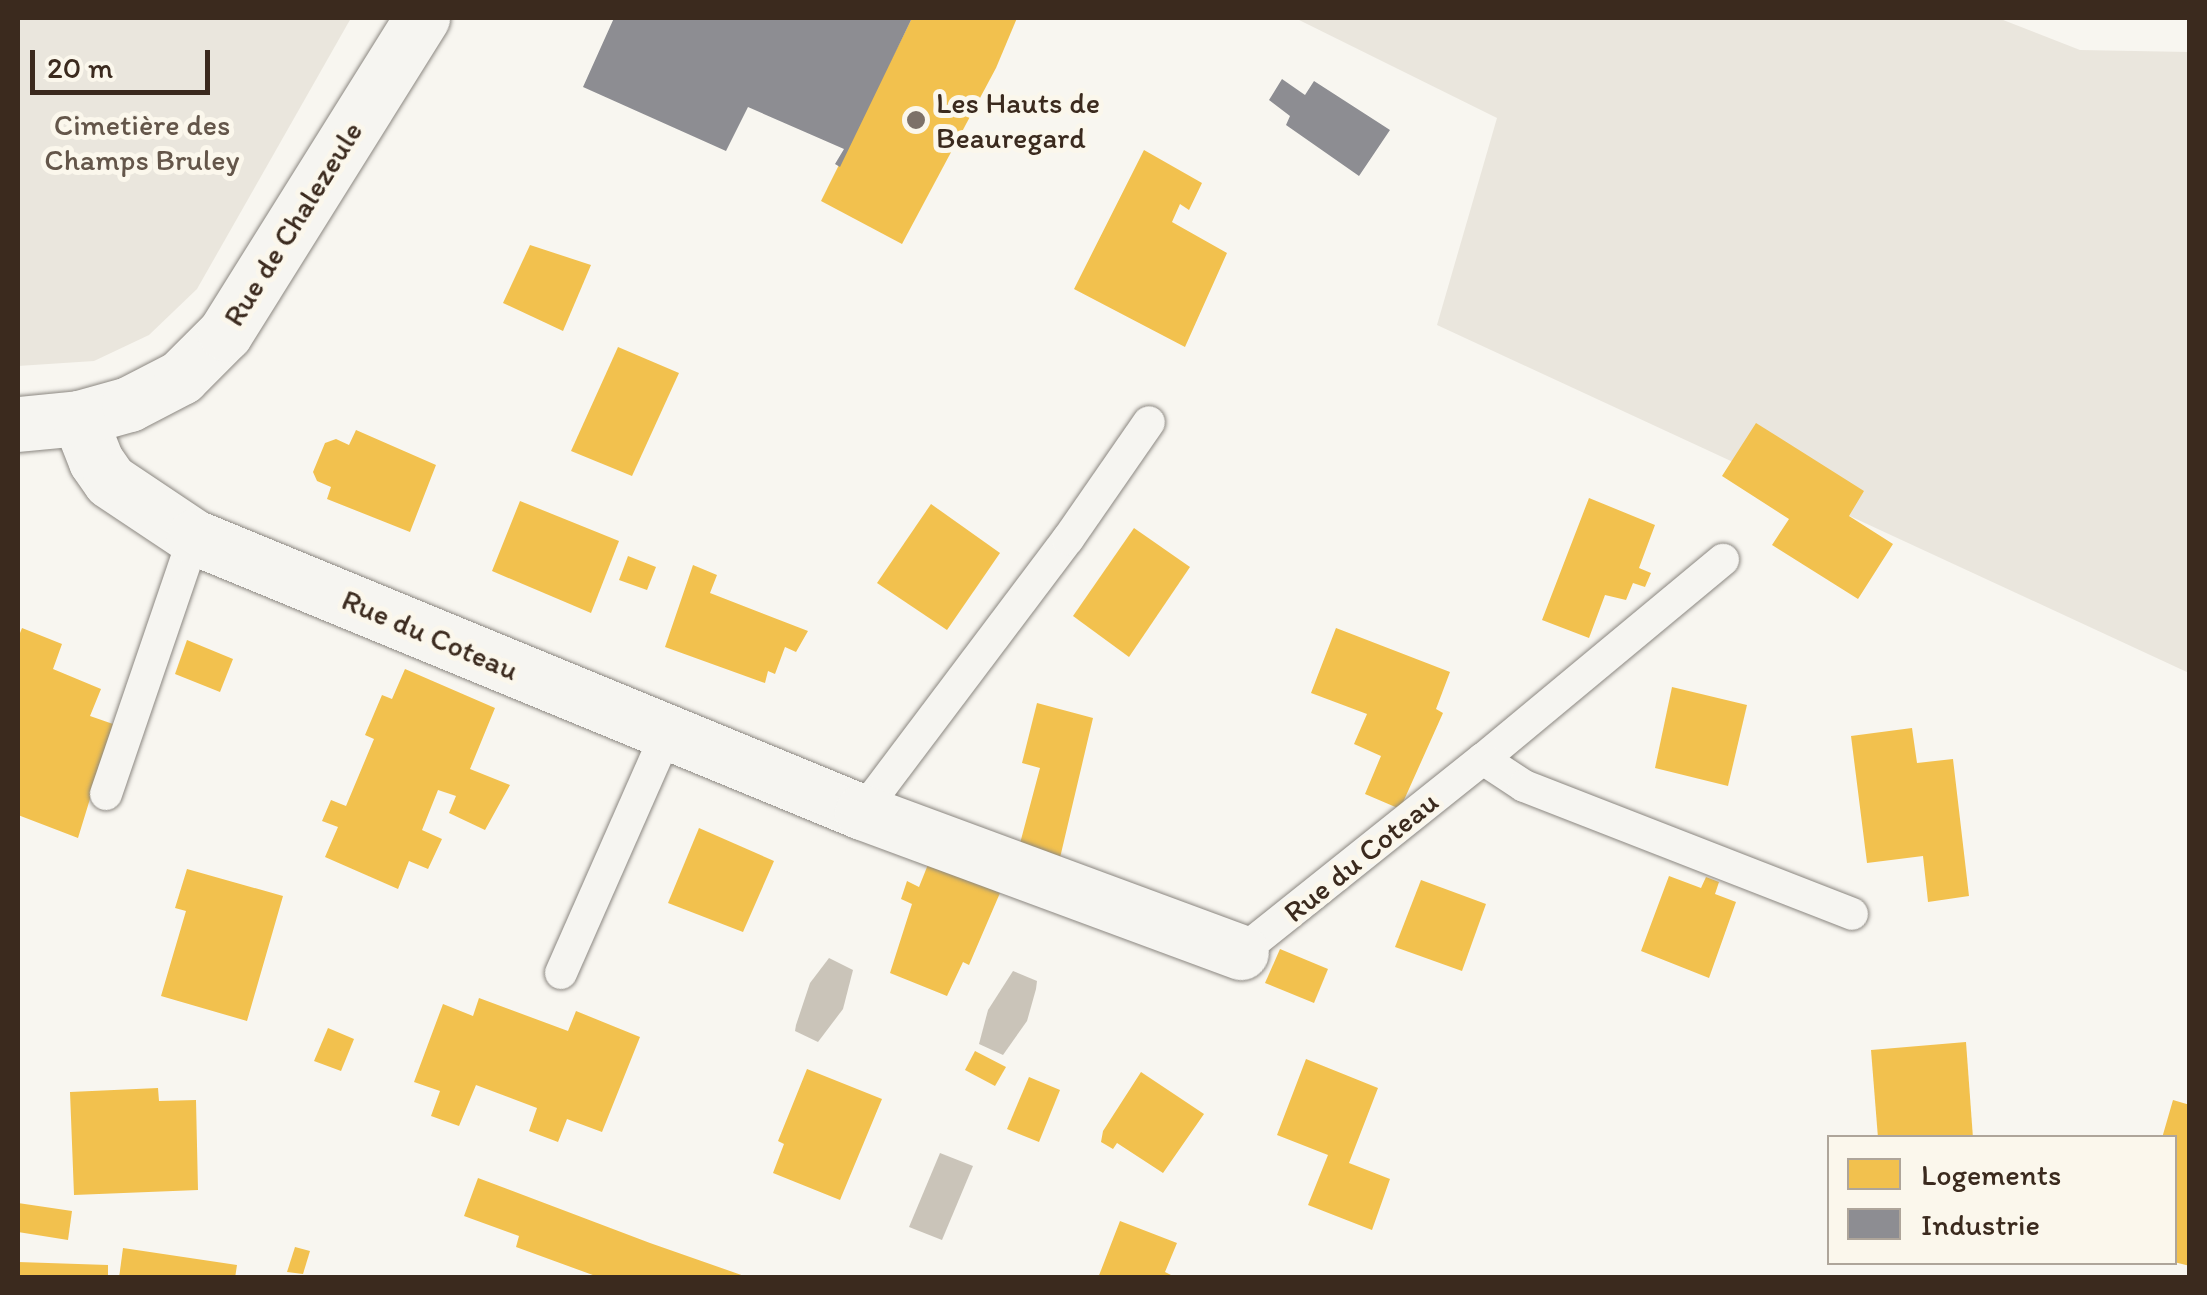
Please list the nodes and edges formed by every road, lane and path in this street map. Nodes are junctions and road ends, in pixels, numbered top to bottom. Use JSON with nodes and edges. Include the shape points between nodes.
{"nodes":[{"id":1,"x":422,"y":18,"type":"edge"},
{"id":2,"x":79,"y":418,"type":"junction"},
{"id":3,"x":1149,"y":422,"type":"dead end"},
{"id":4,"x":18,"y":424,"type":"edge"},
{"id":5,"x":194,"y":537,"type":"junction"},
{"id":6,"x":1723,"y":560,"type":"dead end"},
{"id":7,"x":667,"y":734,"type":"junction"},
{"id":8,"x":1484,"y":759,"type":"junction"},
{"id":9,"x":106,"y":794,"type":"dead end"},
{"id":10,"x":862,"y":812,"type":"junction"},
{"id":11,"x":1852,"y":914,"type":"dead end"},
{"id":12,"x":1241,"y":952,"type":"joint"},
{"id":13,"x":560,"y":974,"type":"dead end"}],
"edges":[{"from":1,"to":2,"type":"street","name":"Rue de Chalezeule","via":[[225,333],[181,377],[129,404]]},
{"from":2,"to":4,"type":"street","name":"Rue de Chalezeule"},
{"from":2,"to":5,"type":"street","name":"Rue du Coteau","via":[[110,481]]},
{"from":3,"to":10,"type":"lane"},
{"from":5,"to":7,"type":"street","name":"Rue du Coteau"},
{"from":5,"to":9,"type":"lane"},
{"from":6,"to":8,"type":"lane","name":"Rue du Coteau"},
{"from":7,"to":10,"type":"street","name":"Rue du Coteau"},
{"from":7,"to":13,"type":"lane"},
{"from":8,"to":11,"type":"lane","via":[[1524,786]]},
{"from":8,"to":12,"type":"lane","name":"Rue du Coteau"},
{"from":10,"to":12,"type":"street","name":"Rue du Coteau"}]}
